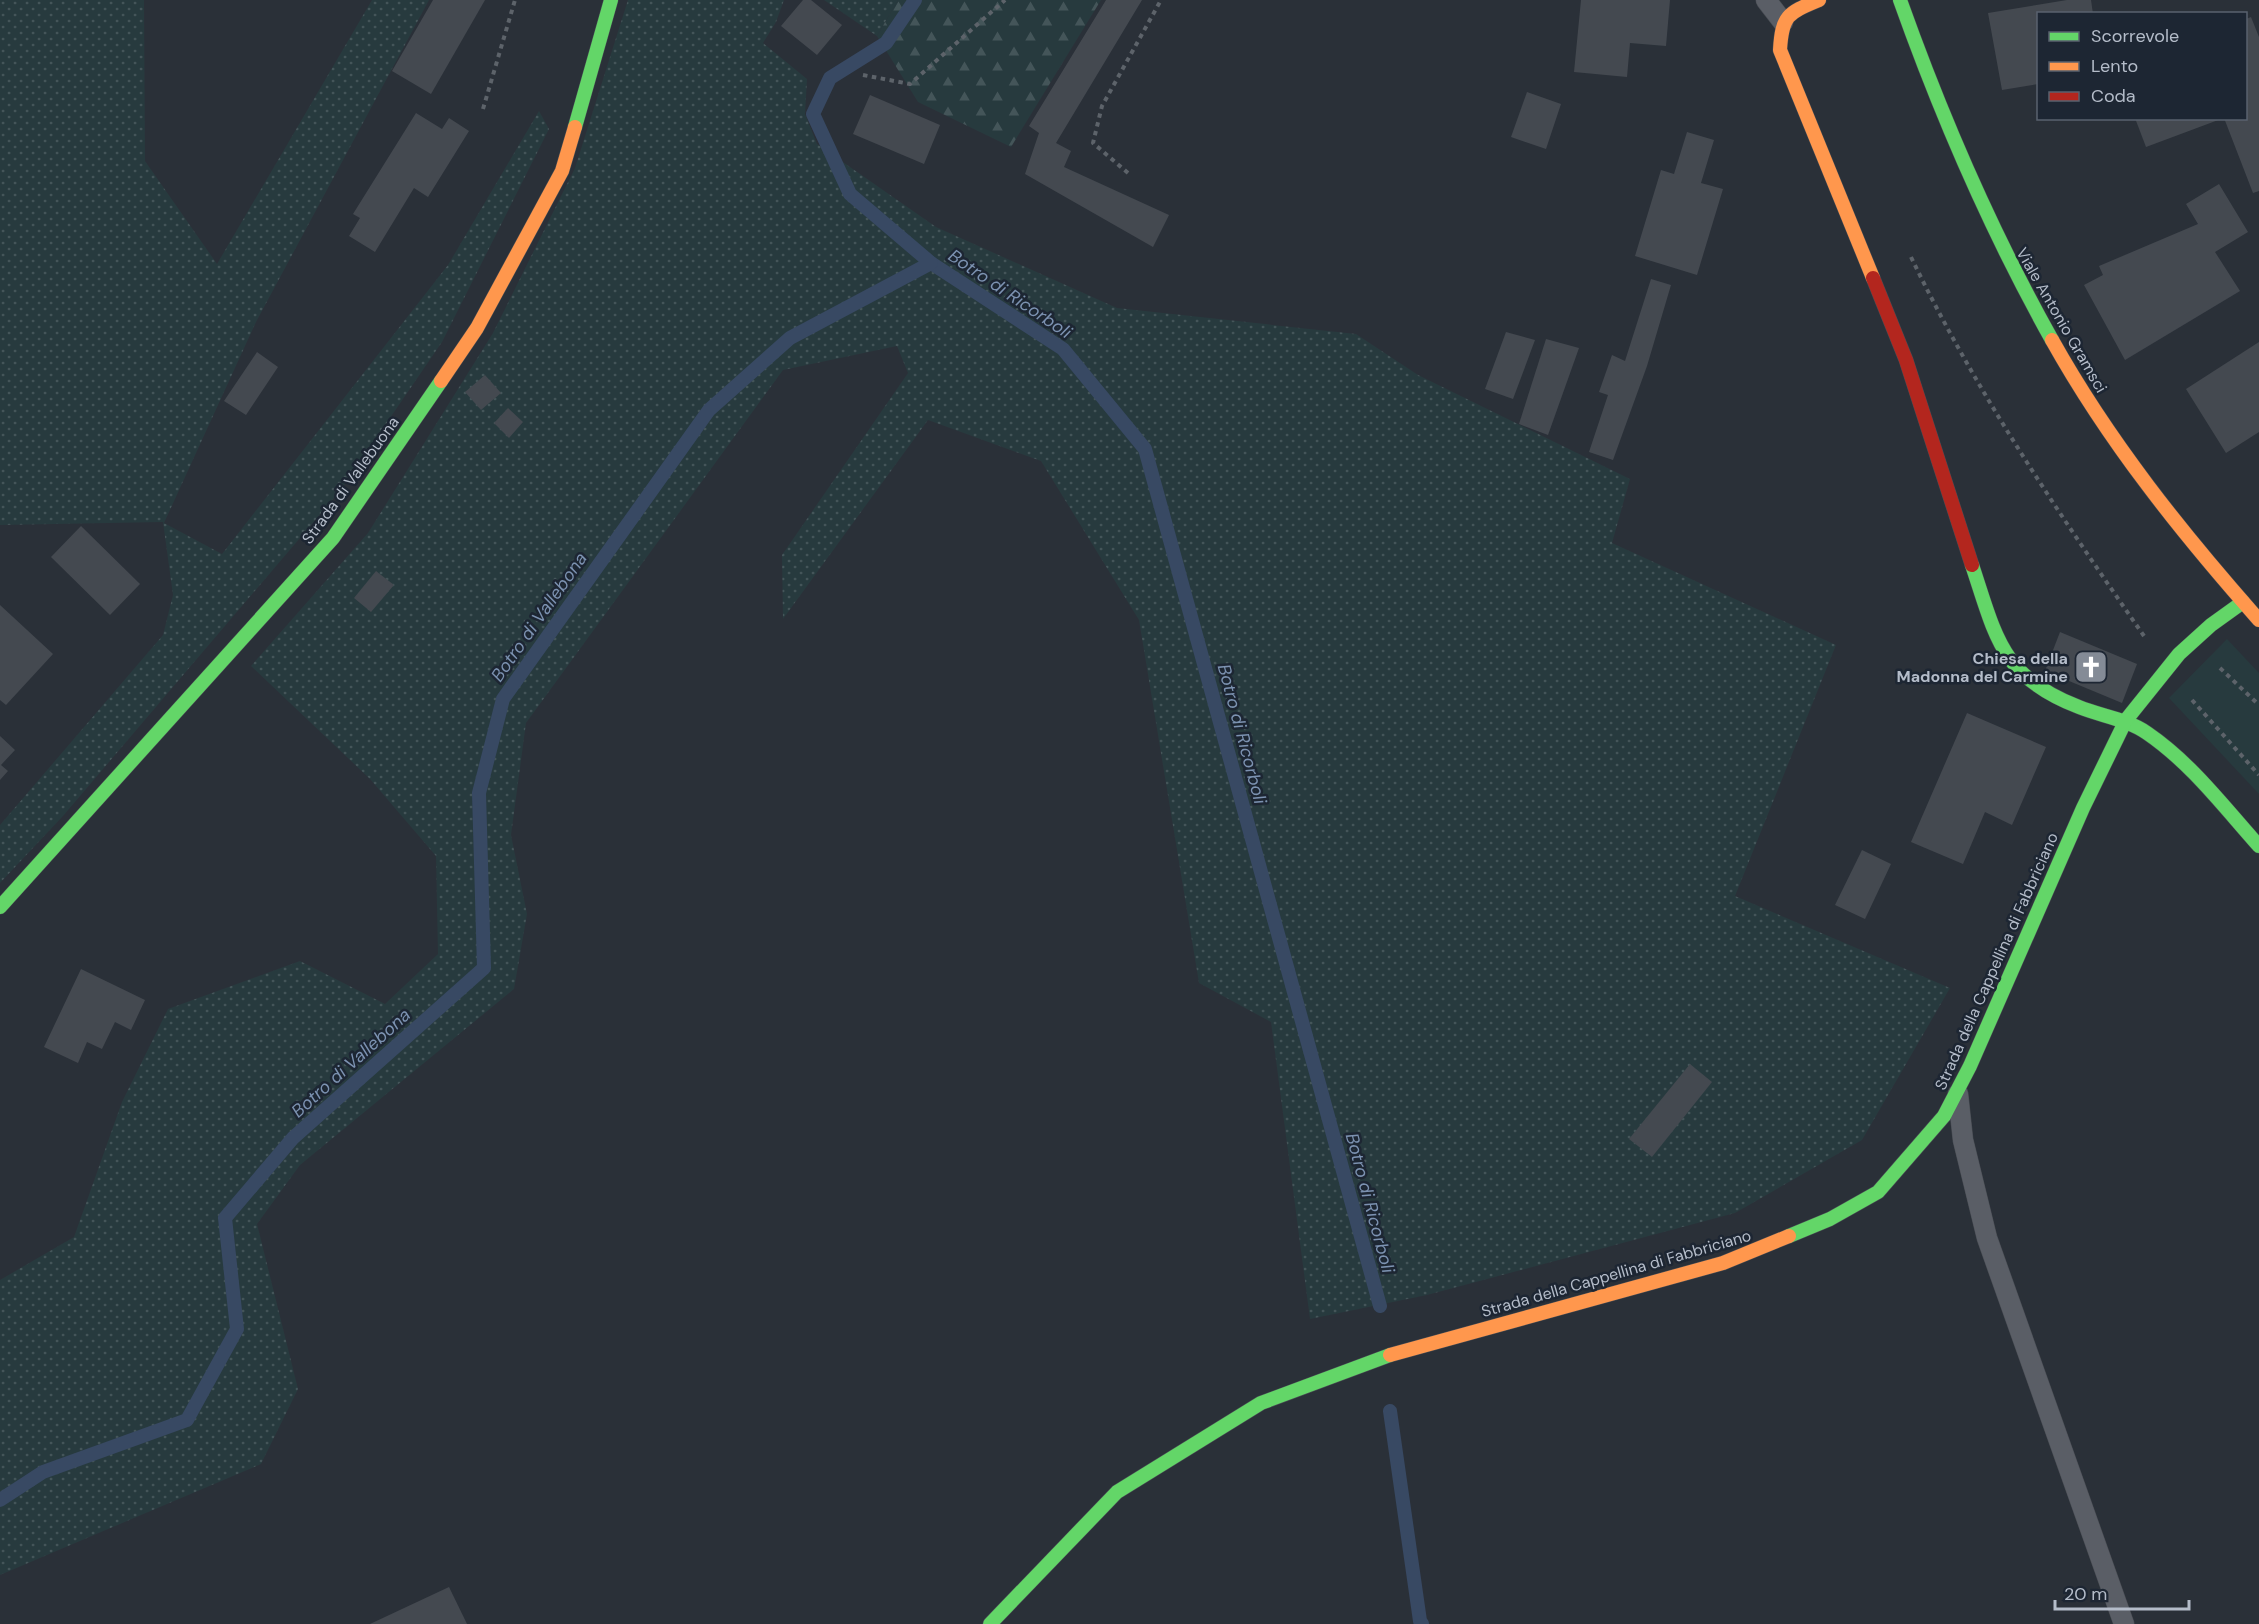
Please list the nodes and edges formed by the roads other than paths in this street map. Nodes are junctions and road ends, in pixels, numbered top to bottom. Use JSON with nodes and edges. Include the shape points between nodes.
{"nodes":[{"id":1,"x":611,"y":0,"type":"edge"},
{"id":2,"x":1766,"y":0,"type":"edge"},
{"id":3,"x":1819,"y":0,"type":"edge"},
{"id":4,"x":1900,"y":0,"type":"edge"},
{"id":5,"x":1783,"y":22,"type":"junction"},
{"id":6,"x":2244,"y":602,"type":"junction"},
{"id":7,"x":2259,"y":620,"type":"edge"},
{"id":8,"x":2127,"y":720,"type":"junction"},
{"id":9,"x":2259,"y":846,"type":"edge"},
{"id":10,"x":0,"y":907,"type":"edge"},
{"id":11,"x":1957,"y":1091,"type":"junction"},
{"id":12,"x":990,"y":1624,"type":"edge"},
{"id":13,"x":2124,"y":1624,"type":"edge"}],
"edges":[{"from":1,"to":10,"type":"street","name":"Strada di Vallebuona","via":[[562,171],[477,328],[333,538]]},
{"from":2,"to":5,"type":"lane"},
{"from":3,"to":5,"type":"street","via":[[1794,9]]},
{"from":4,"to":6,"type":"street","name":"Viale Antonio Gramsci","via":[[1968,179],[2040,319],[2075,380],[2130,461],[2193,546]]},
{"from":5,"to":8,"type":"street","via":[[1782,56],[1909,370],[1997,641],[2009,662],[2030,681],[2102,715]]},
{"from":6,"to":7,"type":"street","name":"Viale Antonio Gramsci"},
{"from":6,"to":8,"type":"street","name":"Strada della Cappellina di Fabbriciano","via":[[2190,642]]},
{"from":8,"to":9,"type":"street","via":[[2151,735],[2183,764]]},
{"from":8,"to":11,"type":"street","name":"Strada della Cappellina di Fabbriciano","via":[[2083,808]]},
{"from":11,"to":12,"type":"street","name":"Strada della Cappellina di Fabbriciano","via":[[1944,1116],[1878,1192],[1830,1219],[1723,1263],[1401,1351],[1261,1403],[1117,1492]]},
{"from":11,"to":13,"type":"lane","via":[[1962,1140],[1987,1239]]}]}
